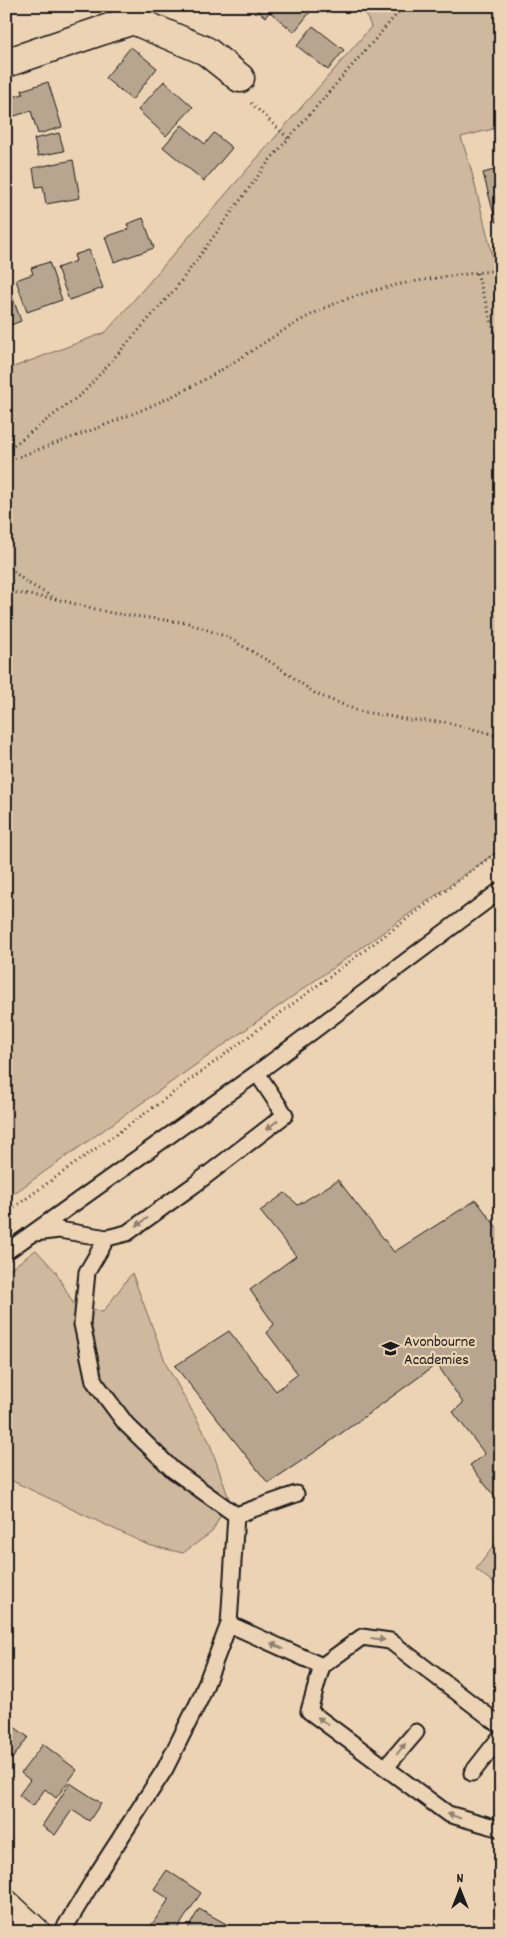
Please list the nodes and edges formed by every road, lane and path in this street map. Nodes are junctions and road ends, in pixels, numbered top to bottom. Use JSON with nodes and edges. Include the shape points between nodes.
{"nodes":[{"id":1,"x":404,"y":6,"type":"edge"},
{"id":2,"x":132,"y":13,"type":"edge"},
{"id":3,"x":6,"y":63,"type":"edge"},
{"id":4,"x":240,"y":78,"type":"joint"},
{"id":5,"x":289,"y":138,"type":"junction"},
{"id":6,"x":477,"y":273,"type":"junction"},
{"id":7,"x":501,"y":273,"type":"edge"},
{"id":8,"x":501,"y":354,"type":"edge"},
{"id":9,"x":6,"y":451,"type":"edge"},
{"id":10,"x":6,"y":463,"type":"edge"},
{"id":11,"x":6,"y":565,"type":"edge"},
{"id":12,"x":6,"y":591,"type":"edge"},
{"id":13,"x":56,"y":599,"type":"junction"},
{"id":14,"x":501,"y":738,"type":"edge"},
{"id":15,"x":501,"y":849,"type":"edge"},
{"id":16,"x":501,"y":890,"type":"edge"},
{"id":17,"x":257,"y":1073,"type":"junction"},
{"id":18,"x":6,"y":1214,"type":"edge"},
{"id":19,"x":32,"y":1233,"type":"junction"},
{"id":20,"x":107,"y":1238,"type":"junction"},
{"id":21,"x":6,"y":1252,"type":"edge"},
{"id":22,"x":296,"y":1494,"type":"dead end"},
{"id":23,"x":236,"y":1515,"type":"junction"},
{"id":24,"x":229,"y":1624,"type":"junction"},
{"id":25,"x":322,"y":1666,"type":"junction"},
{"id":26,"x":501,"y":1726,"type":"edge"},
{"id":27,"x":416,"y":1732,"type":"dead end"},
{"id":28,"x":501,"y":1736,"type":"edge"},
{"id":29,"x":386,"y":1767,"type":"junction"},
{"id":30,"x":472,"y":1773,"type":"dead end"},
{"id":31,"x":501,"y":1829,"type":"edge"},
{"id":32,"x":6,"y":1904,"type":"edge"},
{"id":33,"x":36,"y":1932,"type":"edge"},
{"id":34,"x":62,"y":1932,"type":"edge"}],
"edges":[{"from":1,"to":5,"type":"path"},
{"from":2,"to":3,"type":"street"},
{"from":2,"to":4,"type":"street","via":[[206,51]]},
{"from":4,"to":5,"type":"path","via":[[252,106]]},
{"from":5,"to":9,"type":"path","via":[[176,288],[84,392]]},
{"from":6,"to":7,"type":"path"},
{"from":6,"to":8,"type":"path"},
{"from":6,"to":10,"type":"path","via":[[404,284],[339,302],[289,327],[160,403]]},
{"from":11,"to":13,"type":"path","via":[[26,582]]},
{"from":12,"to":13,"type":"path"},
{"from":13,"to":14,"type":"path","via":[[111,613],[188,623],[228,637],[316,694],[359,711],[444,722]]},
{"from":15,"to":18,"type":"path"},
{"from":16,"to":17,"type":"lane"},
{"from":17,"to":19,"type":"lane"},
{"from":17,"to":20,"type":"lane","one_way":true,"via":[[285,1114],[127,1233]]},
{"from":19,"to":20,"type":"lane","via":[[59,1230]]},
{"from":19,"to":21,"type":"lane"},
{"from":20,"to":23,"type":"lane","via":[[88,1272],[82,1324],[94,1380],[126,1424],[174,1470]]},
{"from":22,"to":23,"type":"lane"},
{"from":23,"to":24,"type":"lane"},
{"from":25,"to":24,"type":"lane","one_way":true},
{"from":24,"to":34,"type":"lane","via":[[201,1697],[165,1769]]},
{"from":25,"to":26,"type":"lane","one_way":true,"via":[[362,1637],[390,1641]]},
{"from":29,"to":25,"type":"lane","one_way":true,"via":[[309,1711]]},
{"from":29,"to":27,"type":"lane","one_way":true},
{"from":28,"to":30,"type":"lane"},
{"from":31,"to":29,"type":"lane","one_way":true,"via":[[448,1814]]},
{"from":32,"to":33,"type":"street"}]}
